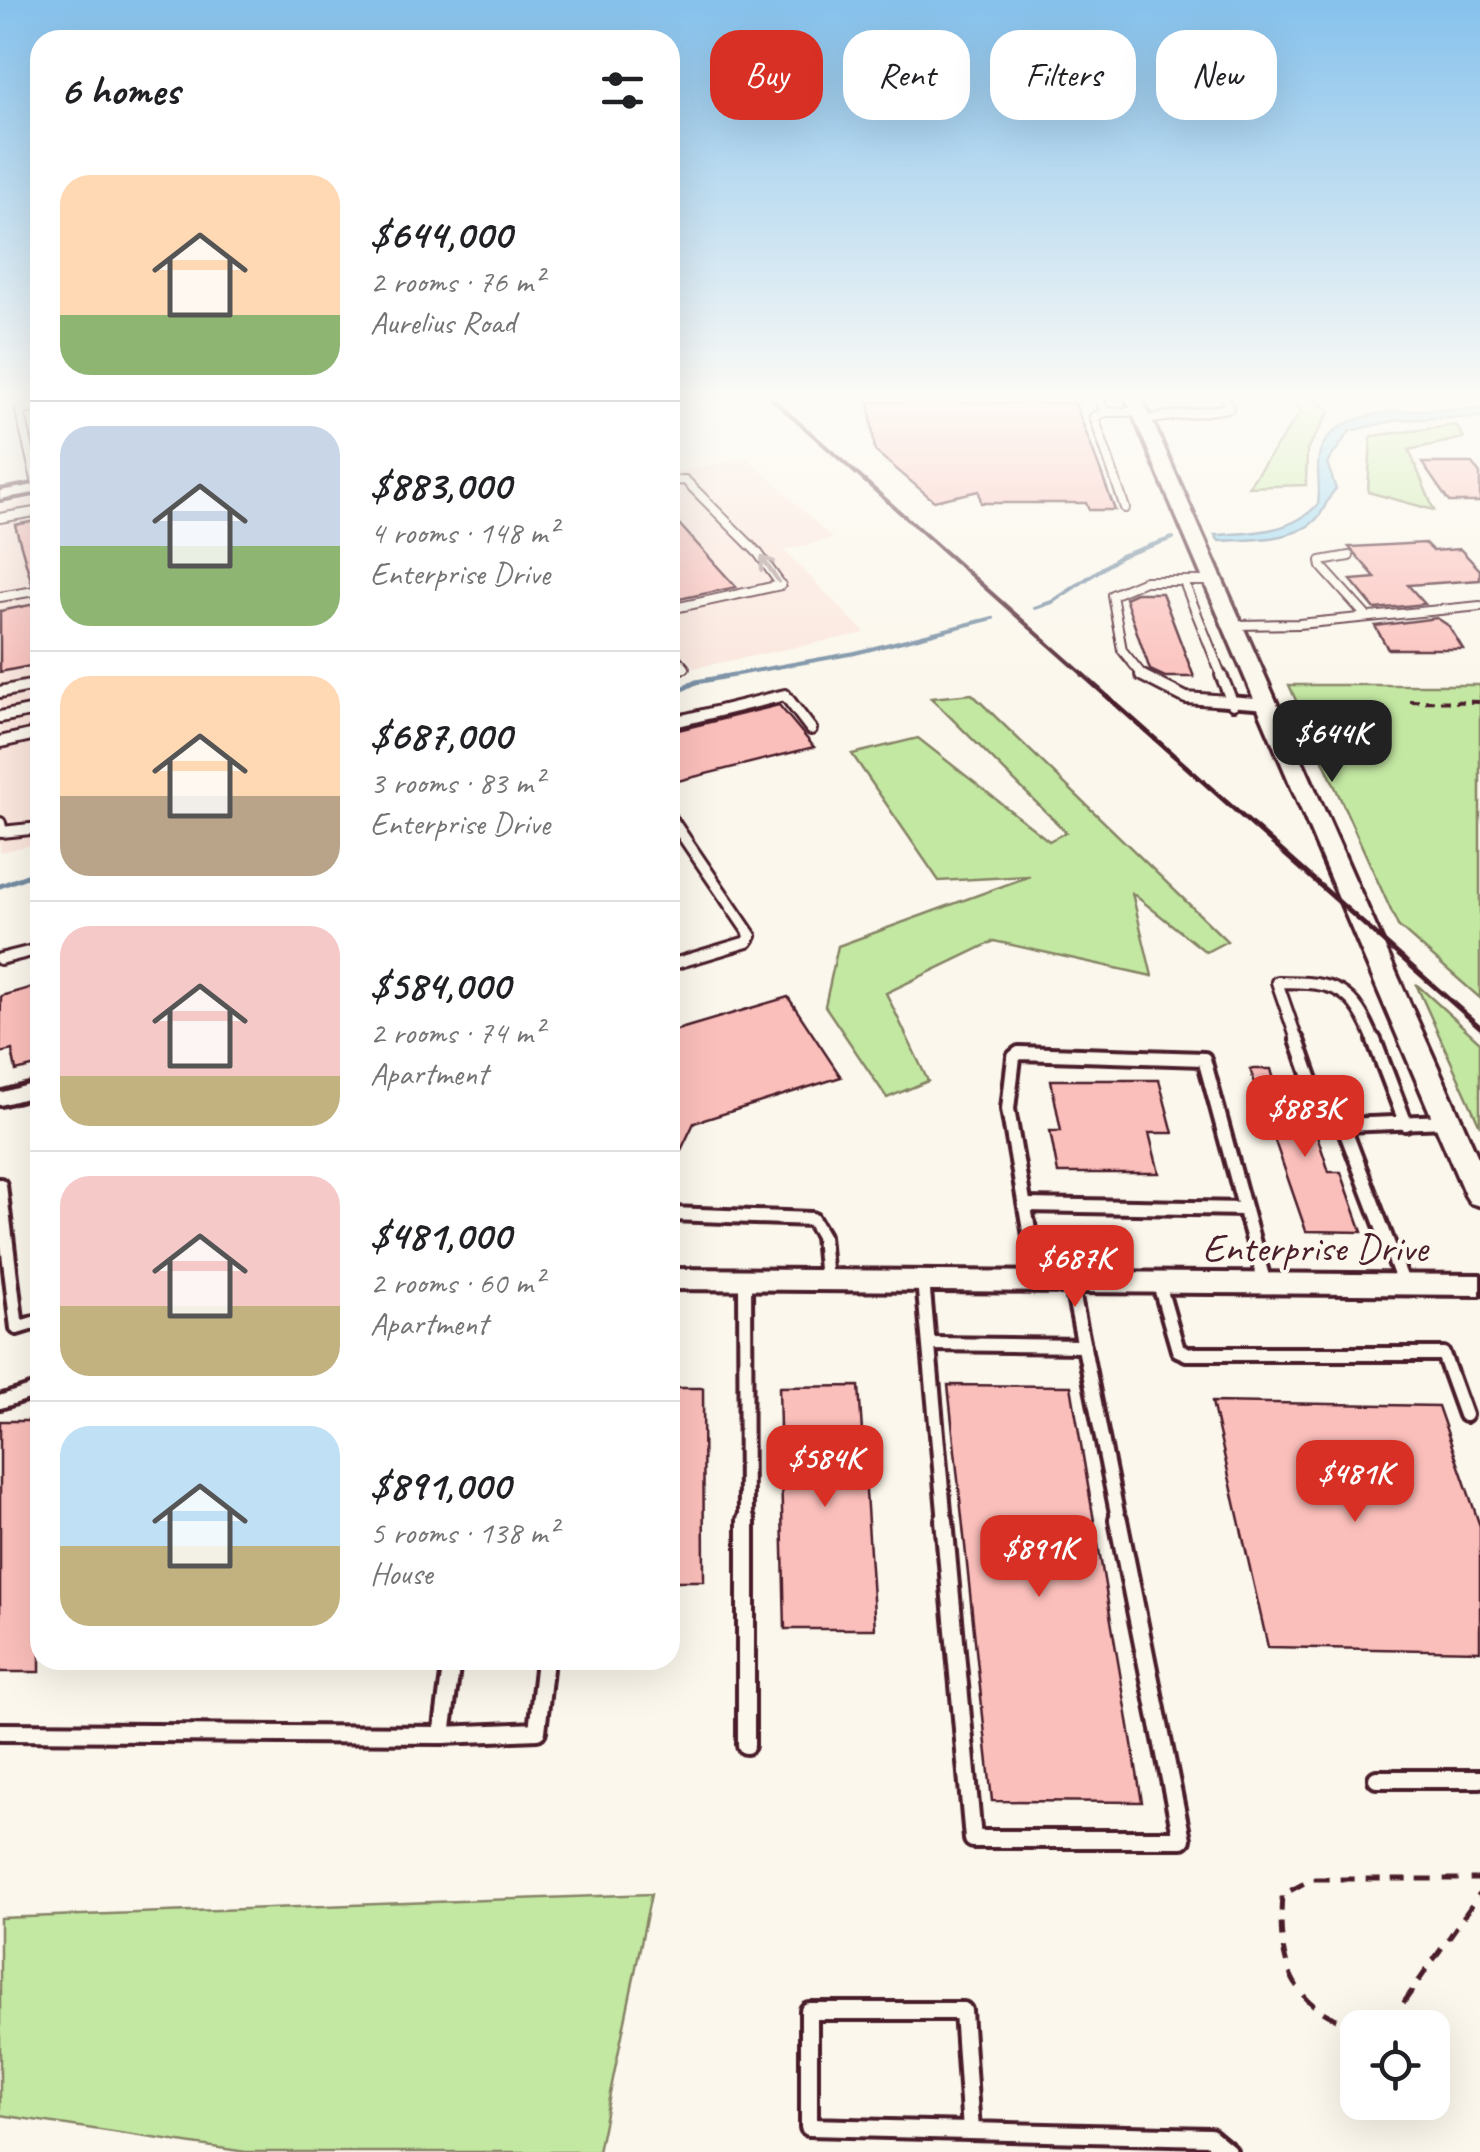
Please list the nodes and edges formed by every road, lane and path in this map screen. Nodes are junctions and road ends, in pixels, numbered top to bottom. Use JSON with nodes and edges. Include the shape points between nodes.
{"nodes":[{"id":1,"x":703,"y":498,"type":"edge"},
{"id":2,"x":1122,"y":498,"type":"edge"},
{"id":3,"x":1179,"y":498,"type":"edge"},
{"id":4,"x":1125,"y":508,"type":"dead end"},
{"id":5,"x":30,"y":514,"type":"edge"},
{"id":6,"x":0,"y":522,"type":"edge"},
{"id":7,"x":1349,"y":556,"type":"dead end"},
{"id":8,"x":1216,"y":581,"type":"junction"},
{"id":9,"x":1184,"y":582,"type":"junction"},
{"id":10,"x":30,"y":592,"type":"edge"},
{"id":11,"x":0,"y":597,"type":"edge"},
{"id":12,"x":680,"y":606,"type":"edge"},
{"id":13,"x":1480,"y":606,"type":"edge"},
{"id":14,"x":1367,"y":617,"type":"junction"},
{"id":15,"x":1235,"y":625,"type":"junction"},
{"id":16,"x":30,"y":686,"type":"edge"},
{"id":17,"x":0,"y":692,"type":"edge"},
{"id":18,"x":1410,"y":701,"type":"dead end"},
{"id":19,"x":1480,"y":702,"type":"edge"},
{"id":20,"x":1234,"y":704,"type":"junction"},
{"id":21,"x":1269,"y":704,"type":"junction"},
{"id":22,"x":30,"y":710,"type":"edge"},
{"id":23,"x":0,"y":717,"type":"edge"},
{"id":24,"x":680,"y":721,"type":"edge"},
{"id":25,"x":811,"y":729,"type":"dead end"},
{"id":26,"x":30,"y":736,"type":"edge"},
{"id":27,"x":0,"y":742,"type":"edge"},
{"id":28,"x":0,"y":823,"type":"edge"},
{"id":29,"x":30,"y":830,"type":"edge"},
{"id":30,"x":680,"y":832,"type":"edge"},
{"id":31,"x":30,"y":952,"type":"edge"},
{"id":32,"x":0,"y":960,"type":"edge"},
{"id":33,"x":680,"y":962,"type":"edge"},
{"id":34,"x":30,"y":1091,"type":"edge"},
{"id":35,"x":0,"y":1099,"type":"edge"},
{"id":36,"x":1448,"y":1121,"type":"junction"},
{"id":37,"x":1406,"y":1124,"type":"junction"},
{"id":38,"x":1343,"y":1125,"type":"junction"},
{"id":39,"x":0,"y":1185,"type":"edge"},
{"id":40,"x":1480,"y":1195,"type":"edge"},
{"id":41,"x":1026,"y":1205,"type":"junction"},
{"id":42,"x":1244,"y":1209,"type":"junction"},
{"id":43,"x":680,"y":1214,"type":"edge"},
{"id":44,"x":680,"y":1279,"type":"edge"},
{"id":45,"x":745,"y":1279,"type":"junction"},
{"id":46,"x":826,"y":1280,"type":"junction"},
{"id":47,"x":923,"y":1280,"type":"junction"},
{"id":48,"x":1038,"y":1282,"type":"junction"},
{"id":49,"x":1071,"y":1282,"type":"junction"},
{"id":50,"x":1159,"y":1284,"type":"junction"},
{"id":51,"x":1265,"y":1284,"type":"junction"},
{"id":52,"x":1404,"y":1285,"type":"junction"},
{"id":53,"x":1480,"y":1285,"type":"edge"},
{"id":54,"x":30,"y":1324,"type":"edge"},
{"id":55,"x":931,"y":1344,"type":"junction"},
{"id":56,"x":1084,"y":1346,"type":"junction"},
{"id":57,"x":30,"y":1392,"type":"edge"},
{"id":58,"x":0,"y":1402,"type":"edge"},
{"id":59,"x":1465,"y":1415,"type":"dead end"},
{"id":60,"x":451,"y":1670,"type":"edge"},
{"id":61,"x":545,"y":1670,"type":"edge"},
{"id":62,"x":0,"y":1732,"type":"edge"},
{"id":63,"x":442,"y":1734,"type":"junction"},
{"id":64,"x":746,"y":1745,"type":"dead end"},
{"id":65,"x":1377,"y":1780,"type":"dead end"},
{"id":66,"x":1480,"y":1780,"type":"edge"},
{"id":67,"x":1480,"y":1879,"type":"edge"},
{"id":68,"x":1480,"y":1894,"type":"edge"},
{"id":69,"x":1400,"y":2010,"type":"edge"},
{"id":70,"x":1340,"y":2022,"type":"edge"},
{"id":71,"x":972,"y":2131,"type":"junction"},
{"id":72,"x":1228,"y":2152,"type":"edge"}],
"edges":[{"from":12,"to":1,"type":"lane","one_way":true,"via":[[781,585]]},
{"from":2,"to":4,"type":"lane"},
{"from":3,"to":8,"type":"street"},
{"from":5,"to":6,"type":"lane"},
{"from":7,"to":14,"type":"lane","via":[[1321,560],[1322,566]]},
{"from":8,"to":9,"type":"lane"},
{"from":8,"to":15,"type":"street"},
{"from":9,"to":20,"type":"lane"},
{"from":9,"to":20,"type":"lane","via":[[1117,588],[1112,595],[1120,647],[1138,676],[1173,696]]},
{"from":10,"to":11,"type":"lane"},
{"from":13,"to":14,"type":"lane"},
{"from":14,"to":15,"type":"lane"},
{"from":15,"to":21,"type":"street"},
{"from":16,"to":17,"type":"lane"},
{"from":18,"to":19,"type":"path"},
{"from":20,"to":21,"type":"lane"},
{"from":21,"to":36,"type":"street"},
{"from":22,"to":23,"type":"lane"},
{"from":24,"to":25,"type":"lane","via":[[785,695]]},
{"from":26,"to":27,"type":"lane"},
{"from":28,"to":29,"type":"lane","via":[[2,832]]},
{"from":30,"to":33,"type":"lane","via":[[751,936]]},
{"from":31,"to":32,"type":"lane"},
{"from":34,"to":35,"type":"lane"},
{"from":36,"to":37,"type":"lane"},
{"from":36,"to":40,"type":"street"},
{"from":37,"to":38,"type":"lane"},
{"from":37,"to":38,"type":"lane","via":[[1361,1007],[1324,982],[1277,982],[1316,1096]]},
{"from":38,"to":52,"type":"lane"},
{"from":39,"to":54,"type":"lane","via":[[17,1328]]},
{"from":41,"to":42,"type":"lane"},
{"from":41,"to":42,"type":"lane","via":[[1008,1108],[1019,1053],[1204,1059]]},
{"from":41,"to":48,"type":"lane"},
{"from":42,"to":51,"type":"lane"},
{"from":43,"to":46,"type":"lane","via":[[812,1219],[822,1236]]},
{"from":44,"to":45,"type":"street","name":"Enterprise Drive"},
{"from":45,"to":46,"type":"street","name":"Enterprise Drive"},
{"from":45,"to":64,"type":"lane"},
{"from":46,"to":47,"type":"street","name":"Enterprise Drive"},
{"from":47,"to":48,"type":"street","name":"Enterprise Drive"},
{"from":47,"to":55,"type":"lane"},
{"from":48,"to":49,"type":"street","name":"Enterprise Drive"},
{"from":49,"to":50,"type":"street","name":"Enterprise Drive"},
{"from":49,"to":56,"type":"lane"},
{"from":50,"to":51,"type":"street","name":"Enterprise Drive"},
{"from":50,"to":59,"type":"lane","via":[[1174,1347],[1186,1354],[1443,1354]]},
{"from":51,"to":52,"type":"street","name":"Enterprise Drive"},
{"from":52,"to":53,"type":"street","name":"Enterprise Drive"},
{"from":55,"to":56,"type":"lane"},
{"from":55,"to":56,"type":"lane","via":[[973,1838],[1182,1838]]},
{"from":57,"to":58,"type":"lane"},
{"from":60,"to":63,"type":"lane"},
{"from":61,"to":63,"type":"lane","via":[[536,1731]]},
{"from":62,"to":63,"type":"lane"},
{"from":65,"to":66,"type":"lane"},
{"from":67,"to":70,"type":"path","via":[[1312,1879],[1282,1895],[1279,1925],[1294,1985],[1325,2018]]},
{"from":68,"to":69,"type":"path"},
{"from":71,"to":71,"type":"lane","via":[[962,2011],[809,2011],[809,2127]]},
{"from":71,"to":72,"type":"lane","via":[[1210,2138]]}]}
